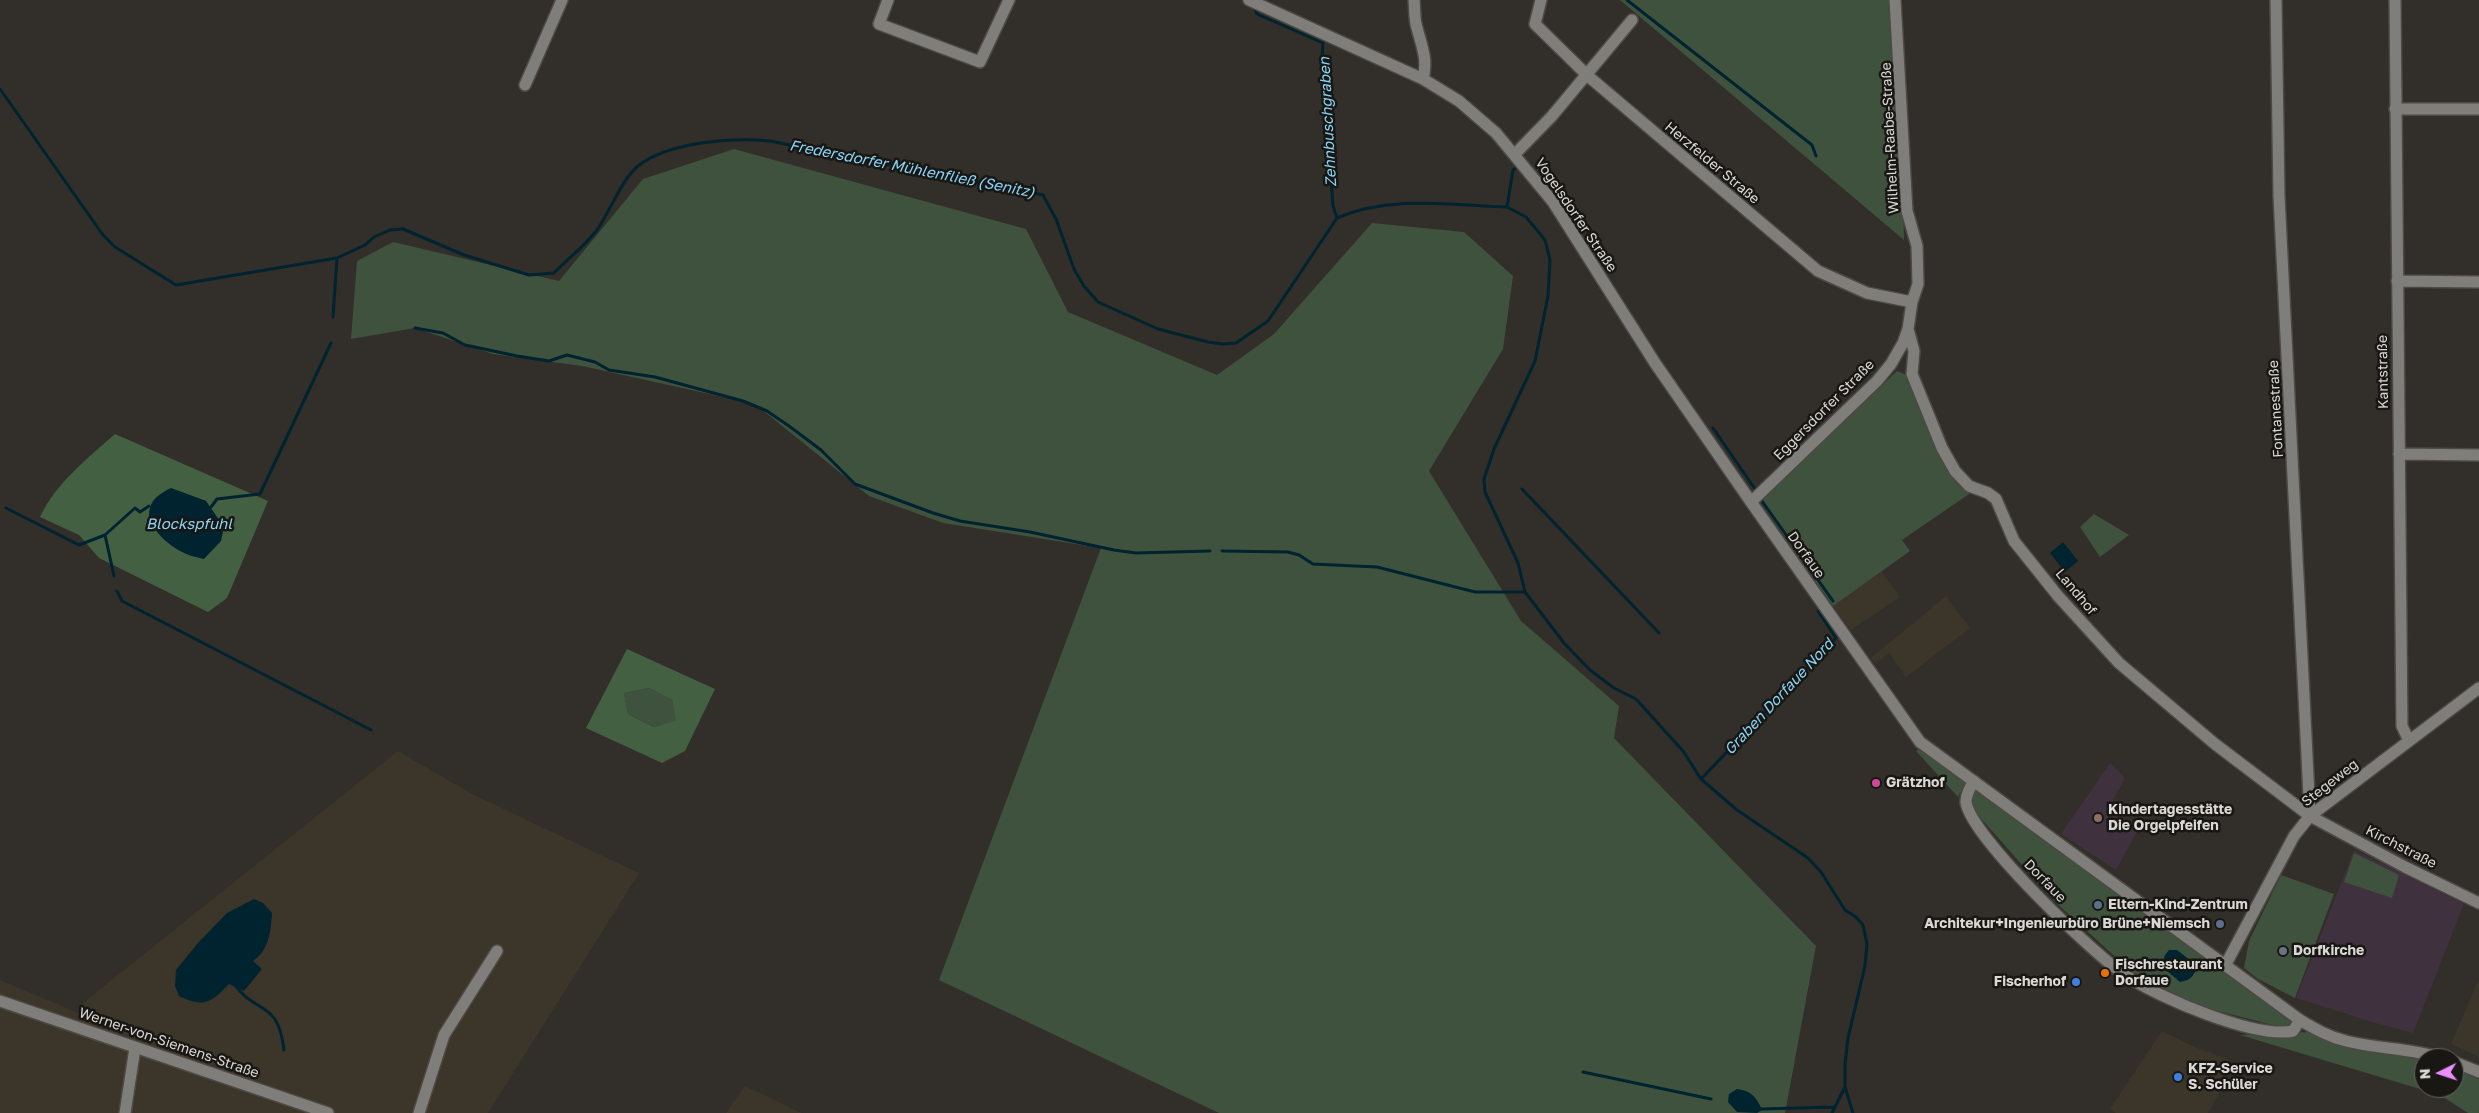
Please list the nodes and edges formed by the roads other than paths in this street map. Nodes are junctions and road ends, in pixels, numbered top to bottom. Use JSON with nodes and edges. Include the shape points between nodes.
{"nodes":[{"id":1,"x":562,"y":0,"type":"edge"},
{"id":2,"x":888,"y":0,"type":"edge"},
{"id":3,"x":1009,"y":0,"type":"edge"},
{"id":4,"x":1250,"y":0,"type":"edge"},
{"id":5,"x":1414,"y":0,"type":"edge"},
{"id":6,"x":1542,"y":0,"type":"edge"},
{"id":7,"x":1895,"y":0,"type":"edge"},
{"id":8,"x":2276,"y":0,"type":"edge"},
{"id":9,"x":2395,"y":0,"type":"edge"},
{"id":10,"x":1632,"y":20,"type":"dead end"},
{"id":11,"x":1588,"y":76,"type":"junction"},
{"id":12,"x":1423,"y":79,"type":"junction"},
{"id":13,"x":525,"y":85,"type":"dead end"},
{"id":14,"x":2395,"y":109,"type":"junction"},
{"id":15,"x":2479,"y":109,"type":"edge"},
{"id":16,"x":1515,"y":154,"type":"junction"},
{"id":17,"x":2397,"y":281,"type":"junction"},
{"id":18,"x":2479,"y":282,"type":"edge"},
{"id":19,"x":1912,"y":302,"type":"junction"},
{"id":20,"x":1908,"y":329,"type":"junction"},
{"id":21,"x":2399,"y":454,"type":"junction"},
{"id":22,"x":2479,"y":455,"type":"edge"},
{"id":23,"x":1751,"y":502,"type":"junction"},
{"id":24,"x":2479,"y":688,"type":"edge"},
{"id":25,"x":2409,"y":741,"type":"junction"},
{"id":26,"x":1974,"y":781,"type":"junction"},
{"id":27,"x":2310,"y":816,"type":"junction"},
{"id":28,"x":2479,"y":902,"type":"edge"},
{"id":29,"x":497,"y":951,"type":"dead end"},
{"id":30,"x":2226,"y":964,"type":"junction"},
{"id":31,"x":0,"y":1000,"type":"edge"},
{"id":32,"x":2300,"y":1020,"type":"junction"},
{"id":33,"x":135,"y":1048,"type":"junction"},
{"id":34,"x":2414,"y":1051,"type":"edge"},
{"id":35,"x":2464,"y":1066,"type":"edge"},
{"id":36,"x":2479,"y":1072,"type":"edge"},
{"id":37,"x":125,"y":1113,"type":"edge"},
{"id":38,"x":328,"y":1113,"type":"edge"},
{"id":39,"x":419,"y":1113,"type":"edge"}],
"edges":[{"from":1,"to":13,"type":"street"},
{"from":2,"to":3,"type":"street","via":[[878,24],[980,62]]},
{"from":4,"to":12,"type":"street","name":"Vogelsdorfer Straße"},
{"from":5,"to":12,"type":"street","via":[[1416,26],[1426,67]]},
{"from":6,"to":11,"type":"street","name":"Herzfelder Straße","via":[[1535,24]]},
{"from":7,"to":19,"type":"street","name":"Wilhelm-Raabe-Straße","via":[[1907,211],[1917,246],[1918,284]]},
{"from":8,"to":27,"type":"street","name":"Fontanestraße","via":[[2280,196]]},
{"from":9,"to":14,"type":"street","name":"Kantstraße"},
{"from":10,"to":11,"type":"street"},
{"from":11,"to":16,"type":"street"},
{"from":11,"to":19,"type":"street","name":"Herzfelder Straße","via":[[1818,271],[1867,293]]},
{"from":12,"to":16,"type":"street","name":"Vogelsdorfer Straße","via":[[1478,116]]},
{"from":14,"to":15,"type":"street"},
{"from":14,"to":17,"type":"street","name":"Kantstraße"},
{"from":16,"to":23,"type":"street","name":"Vogelsdorfer Straße","via":[[1553,202],[1655,363]]},
{"from":17,"to":18,"type":"street"},
{"from":17,"to":21,"type":"street","name":"Kantstraße"},
{"from":19,"to":20,"type":"street","name":"Eggersdorfer Straße"},
{"from":20,"to":23,"type":"street","name":"Eggersdorfer Straße","via":[[1891,364],[1877,381]]},
{"from":20,"to":27,"type":"street","name":"Landhof","via":[[1914,351],[1912,374],[1942,448],[1955,471],[1968,486],[1996,499],[2014,541],[2063,602],[2119,663],[2215,744]]},
{"from":21,"to":22,"type":"street"},
{"from":21,"to":25,"type":"street","name":"Kantstraße","via":[[2402,726]]},
{"from":23,"to":26,"type":"street","name":"Dorfaue","via":[[1917,737]]},
{"from":24,"to":25,"type":"street","name":"Stegeweg"},
{"from":25,"to":27,"type":"street","name":"Stegeweg"},
{"from":26,"to":30,"type":"street","name":"Dorfaue"},
{"from":26,"to":32,"type":"street","name":"Dorfaue","via":[[1966,803],[1971,816],[2004,859],[2047,906],[2127,977],[2202,1014],[2285,1032],[2293,1030]]},
{"from":27,"to":28,"type":"street","name":"Kirchstraße"},
{"from":27,"to":30,"type":"street","name":"Stegeweg","via":[[2294,836]]},
{"from":29,"to":39,"type":"street","via":[[444,1035]]},
{"from":30,"to":32,"type":"street","name":"Dorfaue"},
{"from":31,"to":33,"type":"street","name":"Werner-von-Siemens-Straße"},
{"from":32,"to":34,"type":"street","name":"Dorfaue","via":[[2346,1041]]},
{"from":33,"to":37,"type":"street"},
{"from":33,"to":38,"type":"street","name":"Werner-von-Siemens-Straße"},
{"from":35,"to":36,"type":"street"}]}
